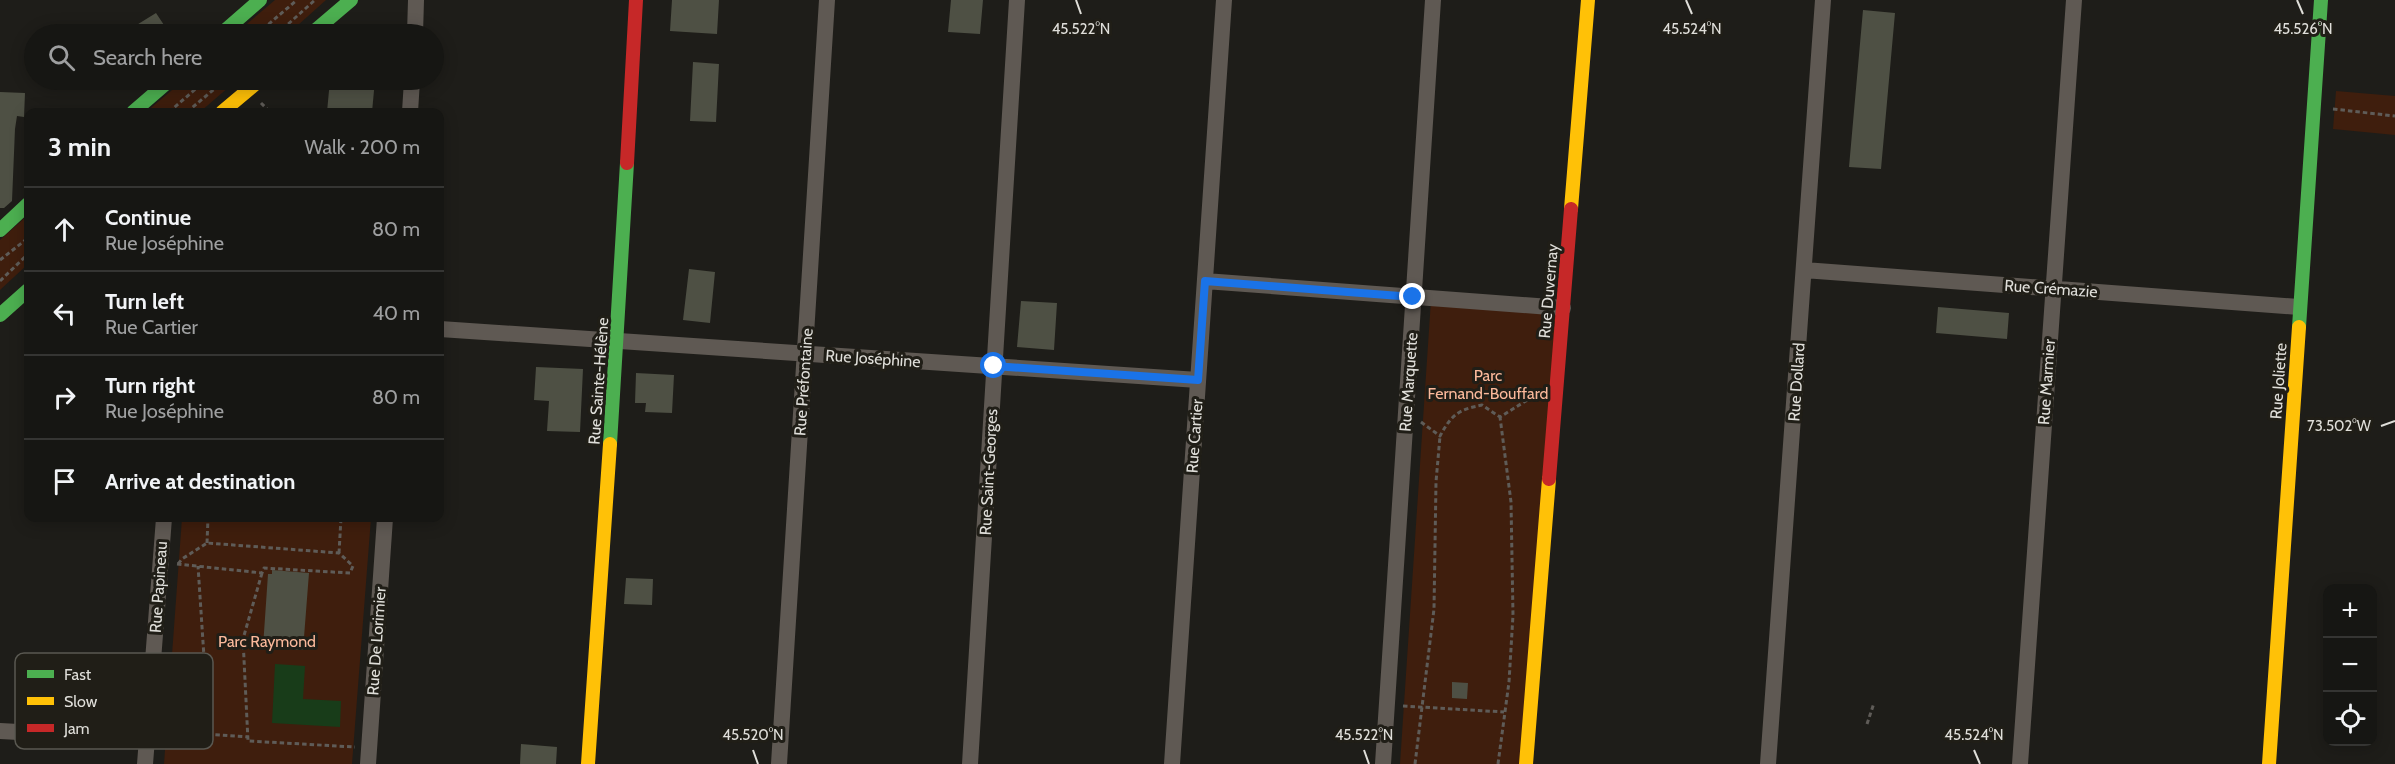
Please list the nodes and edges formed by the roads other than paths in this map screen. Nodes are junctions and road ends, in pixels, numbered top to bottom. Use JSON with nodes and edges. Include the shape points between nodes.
{"nodes":[{"id":1,"x":260,"y":0,"type":"edge"},
{"id":2,"x":351,"y":0,"type":"edge"},
{"id":3,"x":416,"y":0,"type":"edge"},
{"id":4,"x":636,"y":0,"type":"edge"},
{"id":5,"x":827,"y":0,"type":"edge"},
{"id":6,"x":1017,"y":0,"type":"edge"},
{"id":7,"x":1224,"y":0,"type":"edge"},
{"id":8,"x":1433,"y":0,"type":"edge"},
{"id":9,"x":1588,"y":0,"type":"edge"},
{"id":10,"x":1823,"y":0,"type":"edge"},
{"id":11,"x":2074,"y":0,"type":"edge"},
{"id":12,"x":2321,"y":0,"type":"edge"},
{"id":13,"x":232,"y":24,"type":"edge"},
{"id":14,"x":323,"y":24,"type":"edge"},
{"id":15,"x":415,"y":24,"type":"edge"},
{"id":16,"x":158,"y":90,"type":"edge"},
{"id":17,"x":248,"y":90,"type":"edge"},
{"id":18,"x":411,"y":90,"type":"edge"},
{"id":19,"x":138,"y":108,"type":"edge"},
{"id":20,"x":227,"y":108,"type":"edge"},
{"id":21,"x":410,"y":108,"type":"edge"},
{"id":22,"x":24,"y":208,"type":"edge"},
{"id":23,"x":0,"y":230,"type":"edge"},
{"id":24,"x":1804,"y":270,"type":"junction"},
{"id":25,"x":1205,"y":281,"type":"junction"},
{"id":26,"x":2053,"y":289,"type":"junction"},
{"id":27,"x":1413,"y":297,"type":"junction"},
{"id":28,"x":22,"y":302,"type":"edge"},
{"id":29,"x":2299,"y":307,"type":"junction"},
{"id":30,"x":1563,"y":308,"type":"junction"},
{"id":31,"x":0,"y":315,"type":"edge"},
{"id":32,"x":444,"y":330,"type":"edge"},
{"id":33,"x":617,"y":341,"type":"junction"},
{"id":34,"x":805,"y":354,"type":"junction"},
{"id":35,"x":994,"y":366,"type":"junction"},
{"id":36,"x":1198,"y":380,"type":"junction"},
{"id":37,"x":164,"y":522,"type":"edge"},
{"id":38,"x":385,"y":522,"type":"edge"},
{"id":39,"x":154,"y":653,"type":"edge"},
{"id":40,"x":0,"y":731,"type":"edge"},
{"id":41,"x":15,"y":731,"type":"edge"},
{"id":42,"x":147,"y":749,"type":"edge"},
{"id":43,"x":146,"y":764,"type":"edge"},
{"id":44,"x":368,"y":764,"type":"edge"},
{"id":45,"x":588,"y":764,"type":"edge"},
{"id":46,"x":779,"y":764,"type":"edge"},
{"id":47,"x":970,"y":764,"type":"edge"},
{"id":48,"x":1172,"y":764,"type":"edge"},
{"id":49,"x":1383,"y":764,"type":"edge"},
{"id":50,"x":1526,"y":764,"type":"edge"},
{"id":51,"x":1768,"y":764,"type":"edge"},
{"id":52,"x":2020,"y":764,"type":"edge"},
{"id":53,"x":2269,"y":764,"type":"edge"}],
"edges":[{"from":1,"to":13,"type":"street"},
{"from":2,"to":14,"type":"street"},
{"from":3,"to":15,"type":"street"},
{"from":4,"to":33,"type":"street","name":"Rue Sainte-Hélène"},
{"from":5,"to":34,"type":"street","name":"Rue Préfontaine"},
{"from":6,"to":35,"type":"street","name":"Rue Saint-Georges"},
{"from":7,"to":25,"type":"street","name":"Rue Cartier"},
{"from":8,"to":27,"type":"street","name":"Rue Marquette"},
{"from":9,"to":30,"type":"street","name":"Rue Duvernay"},
{"from":10,"to":24,"type":"street","name":"Rue Dollard"},
{"from":11,"to":26,"type":"street","name":"Rue Marmier"},
{"from":12,"to":29,"type":"street","name":"Rue Joliette"},
{"from":16,"to":19,"type":"street"},
{"from":17,"to":20,"type":"street"},
{"from":18,"to":21,"type":"street"},
{"from":22,"to":23,"type":"street"},
{"from":24,"to":26,"type":"street","name":"Rue Crémazie"},
{"from":24,"to":51,"type":"street","name":"Rue Dollard"},
{"from":25,"to":27,"type":"street"},
{"from":25,"to":36,"type":"street","name":"Rue Cartier"},
{"from":26,"to":29,"type":"street","name":"Rue Crémazie"},
{"from":26,"to":52,"type":"street","name":"Rue Marmier"},
{"from":27,"to":30,"type":"street"},
{"from":27,"to":49,"type":"street","name":"Rue Marquette"},
{"from":28,"to":31,"type":"street"},
{"from":29,"to":53,"type":"street","name":"Rue Joliette"},
{"from":30,"to":50,"type":"street","name":"Rue Duvernay"},
{"from":32,"to":33,"type":"street","name":"Rue Joséphine"},
{"from":33,"to":34,"type":"street","name":"Rue Joséphine"},
{"from":33,"to":45,"type":"street","name":"Rue Sainte-Hélène"},
{"from":34,"to":35,"type":"street","name":"Rue Joséphine"},
{"from":34,"to":46,"type":"street","name":"Rue Préfontaine"},
{"from":35,"to":36,"type":"street","name":"Rue Joséphine"},
{"from":35,"to":47,"type":"street","name":"Rue Saint-Georges"},
{"from":36,"to":48,"type":"street","name":"Rue Cartier"},
{"from":37,"to":39,"type":"street","name":"Rue Papineau"},
{"from":38,"to":44,"type":"street","name":"Rue De Lorimier"},
{"from":40,"to":41,"type":"street"},
{"from":42,"to":43,"type":"street","name":"Rue Papineau"}]}
